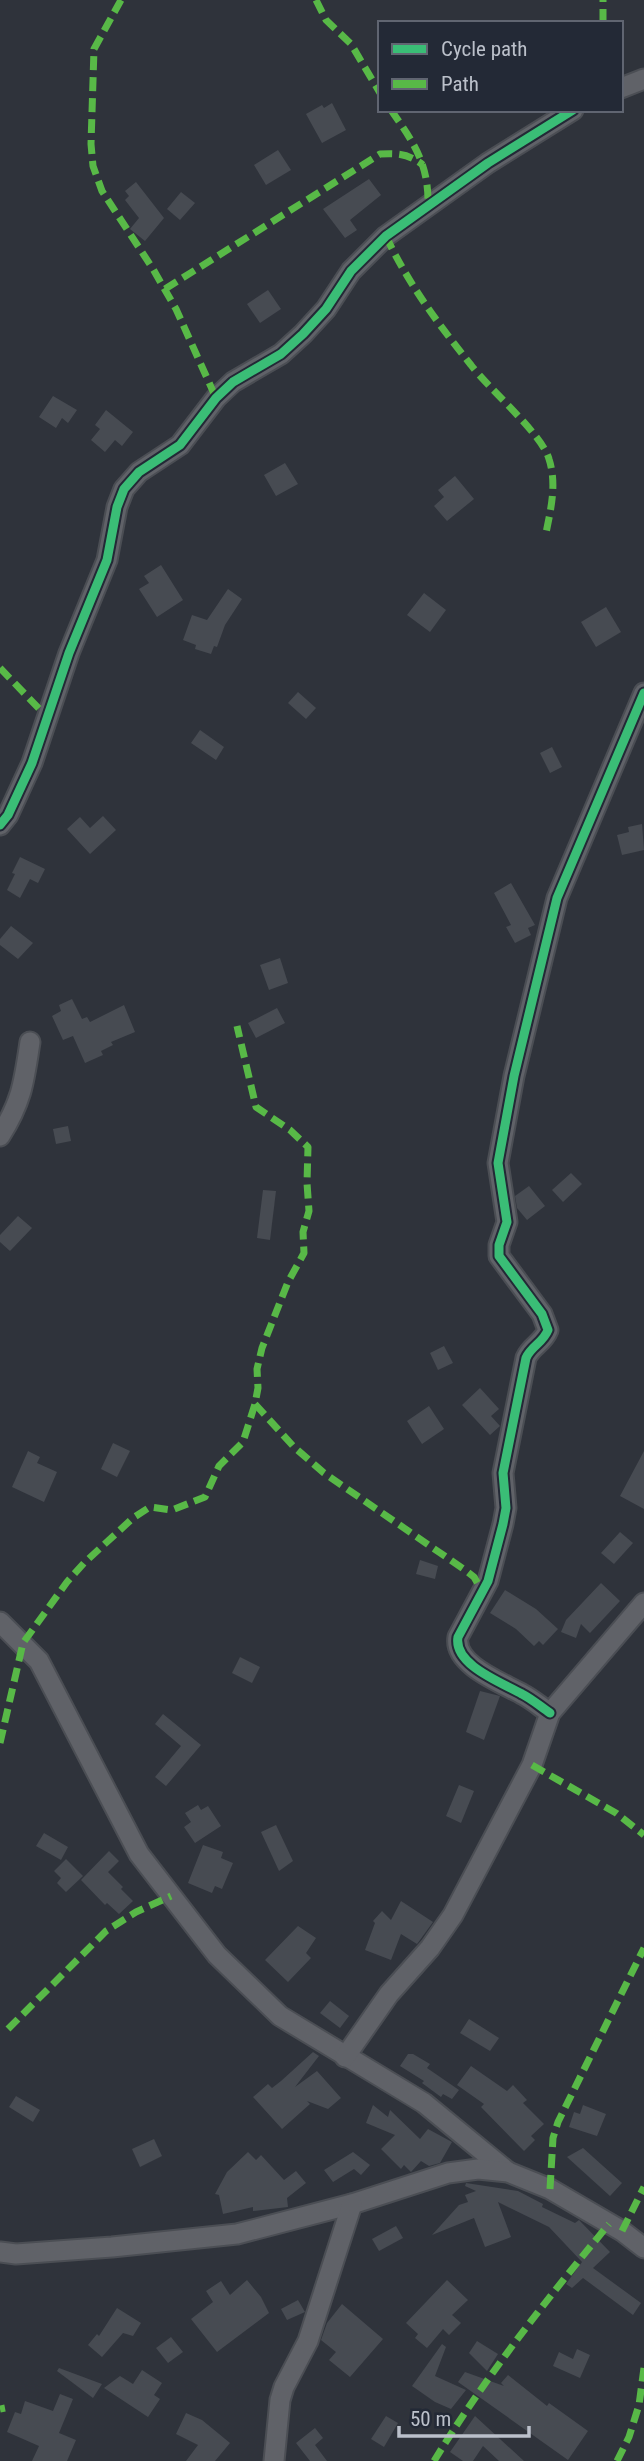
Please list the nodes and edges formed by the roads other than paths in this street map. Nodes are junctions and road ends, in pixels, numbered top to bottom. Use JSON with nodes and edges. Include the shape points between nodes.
{"nodes":[{"id":1,"x":644,"y":79,"type":"edge"},
{"id":2,"x":623,"y":87,"type":"edge"},
{"id":3,"x":570,"y":112,"type":"edge"},
{"id":4,"x":644,"y":693,"type":"edge"},
{"id":5,"x":0,"y":825,"type":"edge"},
{"id":6,"x":30,"y":1042,"type":"dead end"},
{"id":7,"x":0,"y":1136,"type":"edge"},
{"id":8,"x":644,"y":1603,"type":"edge"},
{"id":9,"x":0,"y":1622,"type":"edge"},
{"id":10,"x":550,"y":1713,"type":"junction"},
{"id":11,"x":345,"y":2057,"type":"junction"},
{"id":12,"x":508,"y":2172,"type":"junction"},
{"id":13,"x":352,"y":2204,"type":"junction"},
{"id":14,"x":644,"y":2248,"type":"edge"},
{"id":15,"x":0,"y":2252,"type":"edge"},
{"id":16,"x":274,"y":2461,"type":"edge"}],
"edges":[{"from":1,"to":2,"type":"street"},
{"from":3,"to":5,"type":"street","via":[[386,236],[351,271],[303,334],[281,354],[233,382],[180,445],[139,472],[124,489],[107,560],[32,763]]},
{"from":4,"to":10,"type":"street","via":[[557,898],[498,1163],[507,1222],[499,1256],[542,1314],[548,1330],[528,1352],[523,1369],[503,1473],[503,1524],[488,1581],[457,1643],[485,1675]]},
{"from":6,"to":7,"type":"street","via":[[21,1096]]},
{"from":8,"to":10,"type":"street"},
{"from":9,"to":11,"type":"street","via":[[39,1661],[139,1854],[216,1955],[272,2009]]},
{"from":10,"to":11,"type":"street","via":[[532,1765],[453,1915]]},
{"from":11,"to":12,"type":"street","via":[[424,2103]]},
{"from":12,"to":13,"type":"street","via":[[478,2168],[448,2173]]},
{"from":12,"to":14,"type":"street","via":[[550,2189]]},
{"from":13,"to":15,"type":"street","via":[[216,2237]]},
{"from":13,"to":16,"type":"street","via":[[308,2341],[280,2400]]}]}
